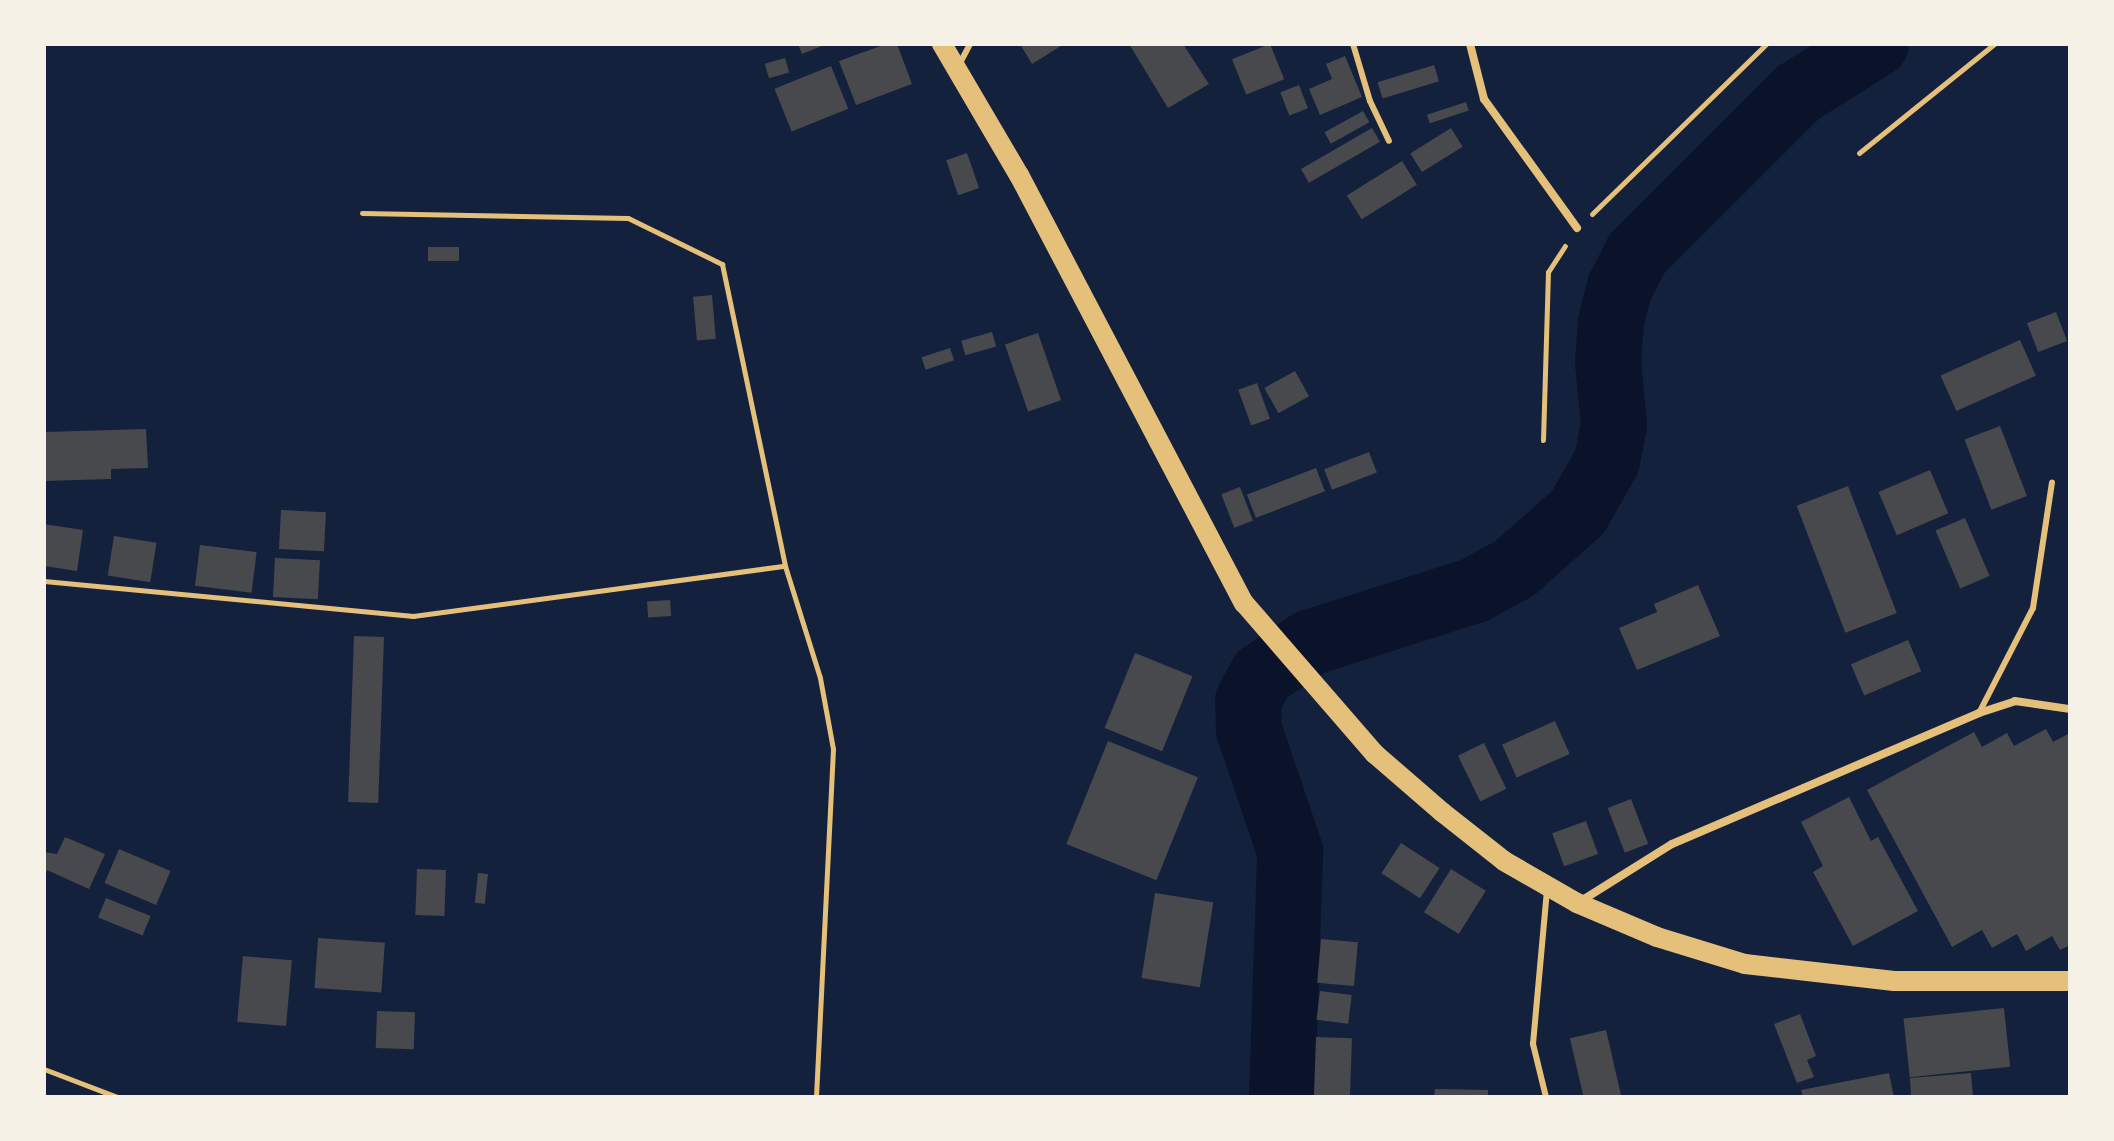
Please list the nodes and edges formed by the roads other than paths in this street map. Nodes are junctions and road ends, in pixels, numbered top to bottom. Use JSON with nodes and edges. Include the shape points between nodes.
{"nodes":[{"id":1,"x":942,"y":44,"type":"edge"},
{"id":2,"x":970,"y":44,"type":"edge"},
{"id":3,"x":1353,"y":44,"type":"edge"},
{"id":4,"x":1470,"y":44,"type":"edge"},
{"id":5,"x":958,"y":66,"type":"junction"},
{"id":6,"x":1389,"y":141,"type":"dead end"},
{"id":7,"x":1577,"y":228,"type":"road end"},
{"id":8,"x":2052,"y":482,"type":"dead end"},
{"id":9,"x":2070,"y":709,"type":"edge"},
{"id":10,"x":1979,"y":713,"type":"junction"},
{"id":11,"x":1547,"y":886,"type":"junction"},
{"id":12,"x":1577,"y":903,"type":"junction"},
{"id":13,"x":2070,"y":981,"type":"edge"},
{"id":14,"x":1546,"y":1097,"type":"edge"}],
"edges":[{"from":1,"to":5,"type":"main road"},
{"from":2,"to":5,"type":"lane"},
{"from":3,"to":6,"type":"lane"},
{"from":4,"to":7,"type":"street","via":[[1484,99]]},
{"from":5,"to":11,"type":"main road","via":[[1244,603],[1375,754],[1504,861]]},
{"from":8,"to":10,"type":"lane","via":[[2033,608]]},
{"from":9,"to":10,"type":"street","via":[[2015,701]]},
{"from":10,"to":12,"type":"street","via":[[1672,844]]},
{"from":11,"to":12,"type":"main road"},
{"from":11,"to":14,"type":"lane","via":[[1533,1044]]},
{"from":12,"to":13,"type":"main road","via":[[1657,937],[1745,964],[1894,981]]}]}
